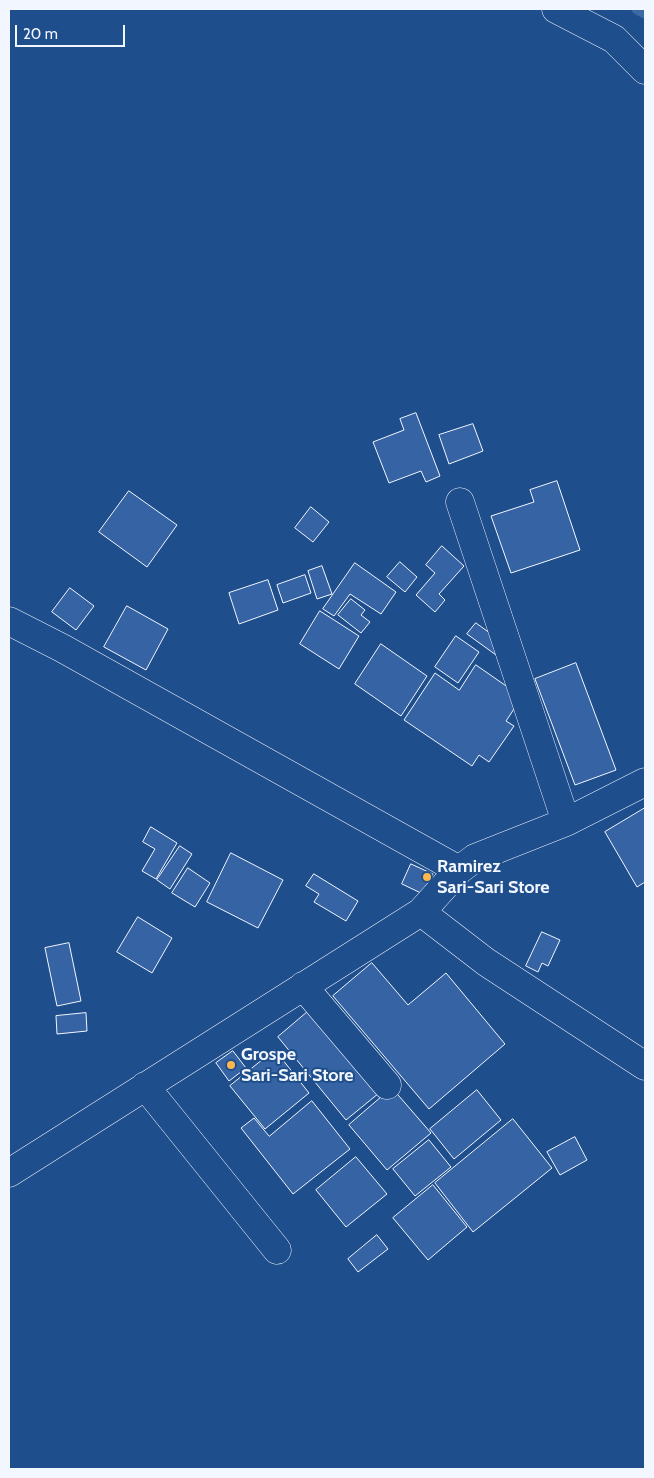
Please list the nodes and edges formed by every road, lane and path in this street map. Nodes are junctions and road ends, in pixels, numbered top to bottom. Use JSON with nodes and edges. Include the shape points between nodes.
{"nodes":[{"id":1,"x":556,"y":9,"type":"edge"},
{"id":2,"x":645,"y":70,"type":"edge"},
{"id":3,"x":460,"y":502,"type":"dead end"},
{"id":4,"x":9,"y":621,"type":"edge"},
{"id":5,"x":645,"y":782,"type":"edge"},
{"id":6,"x":566,"y":822,"type":"junction"},
{"id":7,"x":459,"y":870,"type":"junction"},
{"id":8,"x":421,"y":912,"type":"junction"},
{"id":9,"x":303,"y":986,"type":"junction"},
{"id":10,"x":645,"y":1066,"type":"edge"},
{"id":11,"x":388,"y":1085,"type":"dead end"},
{"id":12,"x":145,"y":1086,"type":"junction"},
{"id":13,"x":9,"y":1173,"type":"edge"},
{"id":14,"x":276,"y":1250,"type":"dead end"}],
"edges":[{"from":1,"to":2,"type":"street","via":[[614,40]]},
{"from":3,"to":6,"type":"street"},
{"from":4,"to":7,"type":"street"},
{"from":5,"to":6,"type":"street"},
{"from":6,"to":7,"type":"street","via":[[475,858]]},
{"from":7,"to":8,"type":"street"},
{"from":8,"to":9,"type":"street"},
{"from":8,"to":10,"type":"street","via":[[486,962]]},
{"from":9,"to":11,"type":"street"},
{"from":9,"to":12,"type":"street"},
{"from":12,"to":13,"type":"street"},
{"from":12,"to":14,"type":"street"}]}
